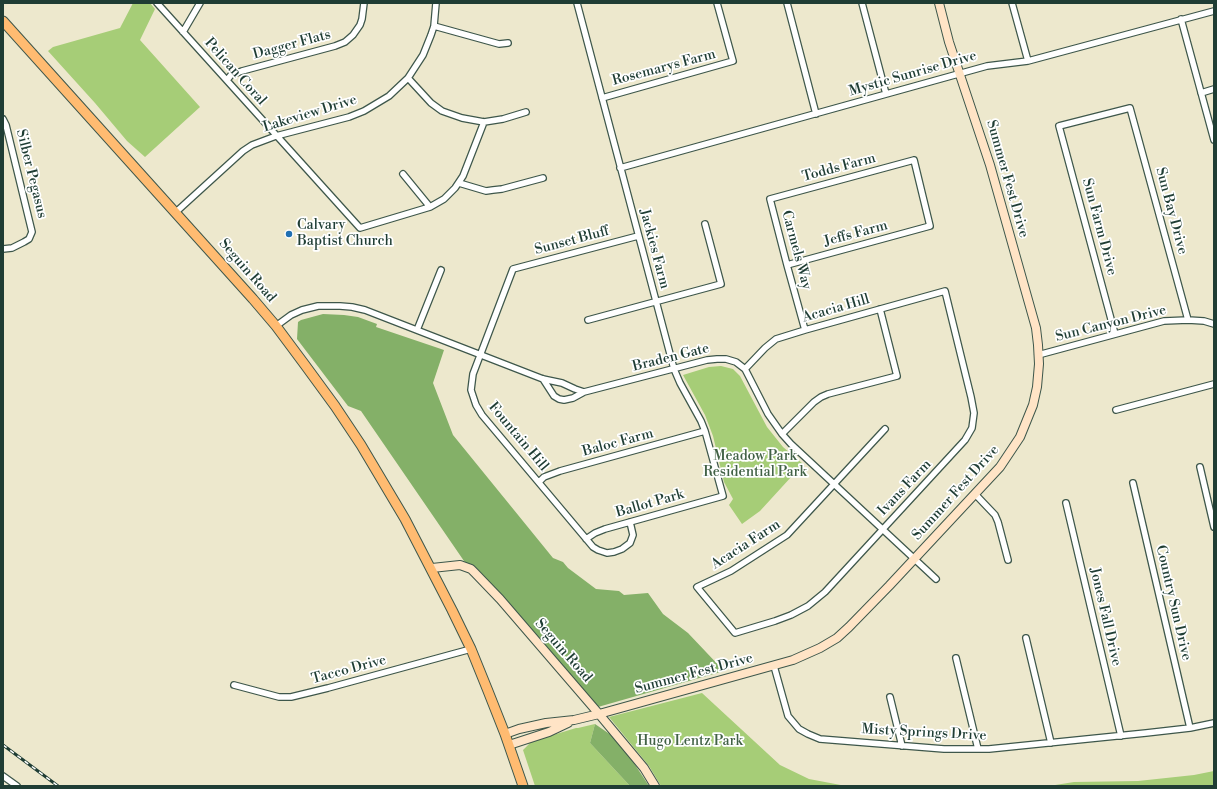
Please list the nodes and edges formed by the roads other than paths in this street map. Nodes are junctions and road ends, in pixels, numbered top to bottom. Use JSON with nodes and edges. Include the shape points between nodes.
{"nodes":[{"id":1,"x":157,"y":3,"type":"edge"},
{"id":2,"x":200,"y":3,"type":"edge"},
{"id":3,"x":364,"y":3,"type":"edge"},
{"id":4,"x":436,"y":3,"type":"edge"},
{"id":5,"x":576,"y":3,"type":"edge"},
{"id":6,"x":717,"y":3,"type":"edge"},
{"id":7,"x":787,"y":3,"type":"edge"},
{"id":8,"x":862,"y":3,"type":"edge"},
{"id":9,"x":939,"y":3,"type":"edge"},
{"id":10,"x":1012,"y":3,"type":"edge"},
{"id":11,"x":1214,"y":10,"type":"edge"},
{"id":12,"x":1181,"y":19,"type":"junction"},
{"id":13,"x":3,"y":21,"type":"edge"},
{"id":14,"x":434,"y":26,"type":"junction"},
{"id":15,"x":183,"y":32,"type":"junction"},
{"id":16,"x":508,"y":43,"type":"dead end"},
{"id":17,"x":1028,"y":60,"type":"junction"},
{"id":18,"x":959,"y":73,"type":"junction"},
{"id":19,"x":408,"y":78,"type":"junction"},
{"id":20,"x":227,"y":80,"type":"junction"},
{"id":21,"x":1214,"y":89,"type":"edge"},
{"id":22,"x":1201,"y":92,"type":"junction"},
{"id":23,"x":886,"y":94,"type":"junction"},
{"id":24,"x":602,"y":98,"type":"junction"},
{"id":25,"x":1130,"y":108,"type":"joint"},
{"id":26,"x":526,"y":112,"type":"dead end"},
{"id":27,"x":816,"y":114,"type":"junction"},
{"id":28,"x":3,"y":119,"type":"edge"},
{"id":29,"x":484,"y":122,"type":"junction"},
{"id":30,"x":276,"y":136,"type":"junction"},
{"id":31,"x":1214,"y":140,"type":"edge"},
{"id":32,"x":620,"y":168,"type":"junction"},
{"id":33,"x":403,"y":174,"type":"dead end"},
{"id":34,"x":543,"y":178,"type":"dead end"},
{"id":35,"x":459,"y":183,"type":"junction"},
{"id":36,"x":770,"y":199,"type":"joint"},
{"id":37,"x":430,"y":207,"type":"junction"},
{"id":38,"x":176,"y":212,"type":"junction"},
{"id":39,"x":705,"y":224,"type":"dead end"},
{"id":40,"x":930,"y":226,"type":"joint"},
{"id":41,"x":638,"y":236,"type":"junction"},
{"id":42,"x":3,"y":249,"type":"edge"},
{"id":43,"x":787,"y":265,"type":"junction"},
{"id":44,"x":513,"y":269,"type":"joint"},
{"id":45,"x":441,"y":270,"type":"dead end"},
{"id":46,"x":945,"y":291,"type":"joint"},
{"id":47,"x":656,"y":301,"type":"junction"},
{"id":48,"x":880,"y":308,"type":"junction"},
{"id":49,"x":588,"y":320,"type":"dead end"},
{"id":50,"x":1188,"y":320,"type":"junction"},
{"id":51,"x":1214,"y":324,"type":"edge"},
{"id":52,"x":276,"y":326,"type":"junction"},
{"id":53,"x":417,"y":330,"type":"junction"},
{"id":54,"x":805,"y":330,"type":"junction"},
{"id":55,"x":1115,"y":334,"type":"junction"},
{"id":56,"x":481,"y":355,"type":"junction"},
{"id":57,"x":1038,"y":355,"type":"junction"},
{"id":58,"x":674,"y":369,"type":"junction"},
{"id":59,"x":745,"y":369,"type":"junction"},
{"id":60,"x":543,"y":379,"type":"junction"},
{"id":61,"x":1214,"y":384,"type":"edge"},
{"id":62,"x":584,"y":392,"type":"junction"},
{"id":63,"x":1116,"y":410,"type":"dead end"},
{"id":64,"x":885,"y":429,"type":"dead end"},
{"id":65,"x":705,"y":431,"type":"junction"},
{"id":66,"x":782,"y":434,"type":"junction"},
{"id":67,"x":1200,"y":467,"type":"dead end"},
{"id":68,"x":539,"y":482,"type":"junction"},
{"id":69,"x":834,"y":484,"type":"junction"},
{"id":70,"x":1133,"y":484,"type":"dead end"},
{"id":71,"x":975,"y":494,"type":"junction"},
{"id":72,"x":723,"y":496,"type":"joint"},
{"id":73,"x":1066,"y":503,"type":"dead end"},
{"id":74,"x":630,"y":522,"type":"junction"},
{"id":75,"x":1214,"y":527,"type":"edge"},
{"id":76,"x":883,"y":530,"type":"junction"},
{"id":77,"x":586,"y":539,"type":"junction"},
{"id":78,"x":915,"y":559,"type":"junction"},
{"id":79,"x":1008,"y":560,"type":"dead end"},
{"id":80,"x":432,"y":568,"type":"junction"},
{"id":81,"x":936,"y":579,"type":"dead end"},
{"id":82,"x":735,"y":633,"type":"joint"},
{"id":83,"x":1026,"y":638,"type":"dead end"},
{"id":84,"x":471,"y":649,"type":"junction"},
{"id":85,"x":956,"y":658,"type":"dead end"},
{"id":86,"x":774,"y":666,"type":"junction"},
{"id":87,"x":234,"y":686,"type":"dead end"},
{"id":88,"x":890,"y":697,"type":"dead end"},
{"id":89,"x":599,"y":714,"type":"junction"},
{"id":90,"x":574,"y":720,"type":"junction"},
{"id":91,"x":1214,"y":723,"type":"edge"},
{"id":92,"x":1190,"y":728,"type":"junction"},
{"id":93,"x":505,"y":734,"type":"junction"},
{"id":94,"x":1121,"y":736,"type":"junction"},
{"id":95,"x":1051,"y":743,"type":"junction"},
{"id":96,"x":509,"y":745,"type":"junction"},
{"id":97,"x":902,"y":746,"type":"junction"},
{"id":98,"x":978,"y":749,"type":"junction"},
{"id":99,"x":3,"y":776,"type":"edge"},
{"id":100,"x":17,"y":786,"type":"edge"},
{"id":101,"x":523,"y":786,"type":"edge"},
{"id":102,"x":655,"y":786,"type":"edge"}],
"edges":[{"from":1,"to":15,"type":"street","name":"Pelican Coral"},
{"from":2,"to":15,"type":"street"},
{"from":3,"to":20,"type":"street","name":"Dagger Flats","via":[[360,25],[345,42],[236,73]]},
{"from":4,"to":14,"type":"street","name":"Lakeview Drive"},
{"from":5,"to":24,"type":"street","name":"Jackies Farm"},
{"from":6,"to":24,"type":"street","name":"Rosemarys Farm","via":[[733,61]]},
{"from":7,"to":27,"type":"street"},
{"from":8,"to":23,"type":"street"},
{"from":9,"to":18,"type":"street","name":"Summer Fest Drive"},
{"from":10,"to":17,"type":"street"},
{"from":11,"to":12,"type":"street","name":"Mystic Sunrise Drive"},
{"from":12,"to":17,"type":"street","name":"Mystic Sunrise Drive"},
{"from":12,"to":22,"type":"street"},
{"from":13,"to":38,"type":"main road","name":"Seguin Road"},
{"from":14,"to":16,"type":"street","via":[[499,44]]},
{"from":14,"to":19,"type":"street","name":"Lakeview Drive","via":[[423,55]]},
{"from":15,"to":20,"type":"street","name":"Pelican Coral"},
{"from":17,"to":18,"type":"street","name":"Mystic Sunrise Drive"},
{"from":18,"to":23,"type":"street","name":"Mystic Sunrise Drive"},
{"from":18,"to":57,"type":"street","name":"Summer Fest Drive","via":[[997,188],[1033,318]]},
{"from":19,"to":29,"type":"street","via":[[424,97],[442,111]]},
{"from":19,"to":30,"type":"street","name":"Lakeview Drive","via":[[389,96],[364,111]]},
{"from":20,"to":30,"type":"street","name":"Pelican Coral"},
{"from":21,"to":22,"type":"street"},
{"from":22,"to":31,"type":"street"},
{"from":23,"to":27,"type":"street","name":"Mystic Sunrise Drive"},
{"from":24,"to":32,"type":"street","name":"Jackies Farm"},
{"from":25,"to":50,"type":"street","name":"Sun Bay Drive"},
{"from":25,"to":55,"type":"street","name":"Sun Farm Drive","via":[[1059,126]]},
{"from":26,"to":29,"type":"street"},
{"from":27,"to":32,"type":"street","name":"Mystic Sunrise Drive"},
{"from":28,"to":42,"type":"street","name":"Silber Pegasus","via":[[32,227],[31,236],[24,242]]},
{"from":29,"to":35,"type":"street"},
{"from":30,"to":37,"type":"street","name":"Pelican Coral","via":[[360,228]]},
{"from":30,"to":38,"type":"street","name":"Lakeview Drive","via":[[242,151]]},
{"from":32,"to":41,"type":"street","name":"Jackies Farm"},
{"from":33,"to":37,"type":"street"},
{"from":34,"to":35,"type":"street","via":[[486,191]]},
{"from":35,"to":37,"type":"street","via":[[444,199]]},
{"from":36,"to":40,"type":"street","name":"Todds Farm","via":[[914,160]]},
{"from":36,"to":43,"type":"street","name":"Carmels Way"},
{"from":38,"to":52,"type":"main road","name":"Seguin Road"},
{"from":39,"to":47,"type":"street","via":[[721,284]]},
{"from":40,"to":43,"type":"street","name":"Jeffs Farm"},
{"from":41,"to":44,"type":"street","name":"Sunset Bluff"},
{"from":41,"to":47,"type":"street","name":"Jackies Farm"},
{"from":43,"to":54,"type":"street","name":"Carmels Way"},
{"from":44,"to":56,"type":"street","name":"Fountain Hill"},
{"from":45,"to":53,"type":"street"},
{"from":46,"to":48,"type":"street","name":"Acacia Hill"},
{"from":46,"to":76,"type":"street","name":"Ivans Farm","via":[[971,397],[974,413],[972,428],[956,452]]},
{"from":47,"to":49,"type":"street"},
{"from":47,"to":58,"type":"street","name":"Jackies Farm"},
{"from":48,"to":54,"type":"street","name":"Acacia Hill"},
{"from":48,"to":66,"type":"street","via":[[896,376],[821,397]]},
{"from":50,"to":51,"type":"street","name":"Sun Canyon Drive"},
{"from":50,"to":55,"type":"street","name":"Sun Canyon Drive","via":[[1164,321]]},
{"from":52,"to":53,"type":"street","via":[[302,310],[318,306],[340,306],[365,310]]},
{"from":52,"to":80,"type":"main road","name":"Seguin Road","via":[[361,445]]},
{"from":53,"to":56,"type":"street"},
{"from":54,"to":59,"type":"street","name":"Acacia Hill","via":[[776,339]]},
{"from":55,"to":57,"type":"street","name":"Sun Canyon Drive"},
{"from":56,"to":60,"type":"street"},
{"from":56,"to":68,"type":"street","name":"Fountain Hill","via":[[473,374],[471,390],[476,405]]},
{"from":57,"to":71,"type":"street","name":"Summer Fest Drive","via":[[1036,387],[1027,422],[1000,467]]},
{"from":58,"to":59,"type":"street","name":"Braden Gate","via":[[717,358],[736,362]]},
{"from":58,"to":62,"type":"street","name":"Braden Gate"},
{"from":58,"to":65,"type":"street","name":"Jackies Farm"},
{"from":59,"to":66,"type":"street","via":[[768,414]]},
{"from":60,"to":62,"type":"street"},
{"from":60,"to":62,"type":"street","name":"Braden Gate","via":[[554,396],[559,399],[564,400]]},
{"from":61,"to":63,"type":"street"},
{"from":64,"to":69,"type":"street","name":"Acacia Farm"},
{"from":65,"to":68,"type":"street","name":"Baloc Farm","via":[[560,471]]},
{"from":65,"to":72,"type":"street","name":"Jackies Farm"},
{"from":66,"to":69,"type":"street"},
{"from":67,"to":75,"type":"street"},
{"from":68,"to":77,"type":"street","name":"Fountain Hill"},
{"from":69,"to":76,"type":"street"},
{"from":69,"to":82,"type":"street","name":"Acacia Farm","via":[[783,538],[731,571],[697,587]]},
{"from":70,"to":92,"type":"street","name":"Country Sun Drive"},
{"from":71,"to":78,"type":"street","name":"Summer Fest Drive"},
{"from":71,"to":79,"type":"street","via":[[995,515]]},
{"from":72,"to":74,"type":"street","name":"Ballot Park"},
{"from":73,"to":94,"type":"street","name":"Jones Fall Drive"},
{"from":74,"to":77,"type":"street","name":"Ballot Park","via":[[605,529]]},
{"from":74,"to":77,"type":"street","name":"Fountain Hill","via":[[633,535],[630,543],[622,549],[607,553],[593,547]]},
{"from":76,"to":78,"type":"street"},
{"from":76,"to":82,"type":"street","name":"Ivans Farm","via":[[829,588],[808,606],[775,621]]},
{"from":78,"to":81,"type":"street"},
{"from":78,"to":86,"type":"street","name":"Summer Fest Drive","via":[[837,638],[800,657]]},
{"from":80,"to":84,"type":"main road","name":"Seguin Road"},
{"from":80,"to":89,"type":"street","name":"Seguin Road","via":[[460,565],[471,569]]},
{"from":83,"to":95,"type":"street"},
{"from":84,"to":87,"type":"street","name":"Tacco Drive","via":[[302,695],[279,697]]},
{"from":84,"to":93,"type":"main road","name":"Seguin Road"},
{"from":85,"to":98,"type":"street"},
{"from":86,"to":89,"type":"street","name":"Summer Fest Drive"},
{"from":86,"to":97,"type":"street","name":"Misty Springs Drive","via":[[788,716],[804,732],[820,739]]},
{"from":88,"to":97,"type":"street"},
{"from":89,"to":90,"type":"street","name":"Summer Fest Drive"},
{"from":89,"to":102,"type":"street","name":"Seguin Road","via":[[644,768]]},
{"from":90,"to":93,"type":"street","name":"Summer Fest Drive","via":[[519,729]]},
{"from":90,"to":96,"type":"street","name":"Summer Fest Drive","via":[[549,732]]},
{"from":91,"to":92,"type":"street","name":"Misty Springs Drive"},
{"from":92,"to":94,"type":"street","name":"Misty Springs Drive"},
{"from":93,"to":96,"type":"main road","name":"Seguin Road"},
{"from":94,"to":95,"type":"street","name":"Misty Springs Drive"},
{"from":95,"to":98,"type":"street","name":"Misty Springs Drive"},
{"from":96,"to":101,"type":"main road","name":"Seguin Road"},
{"from":97,"to":98,"type":"street","name":"Misty Springs Drive"},
{"from":99,"to":100,"type":"street"}]}
